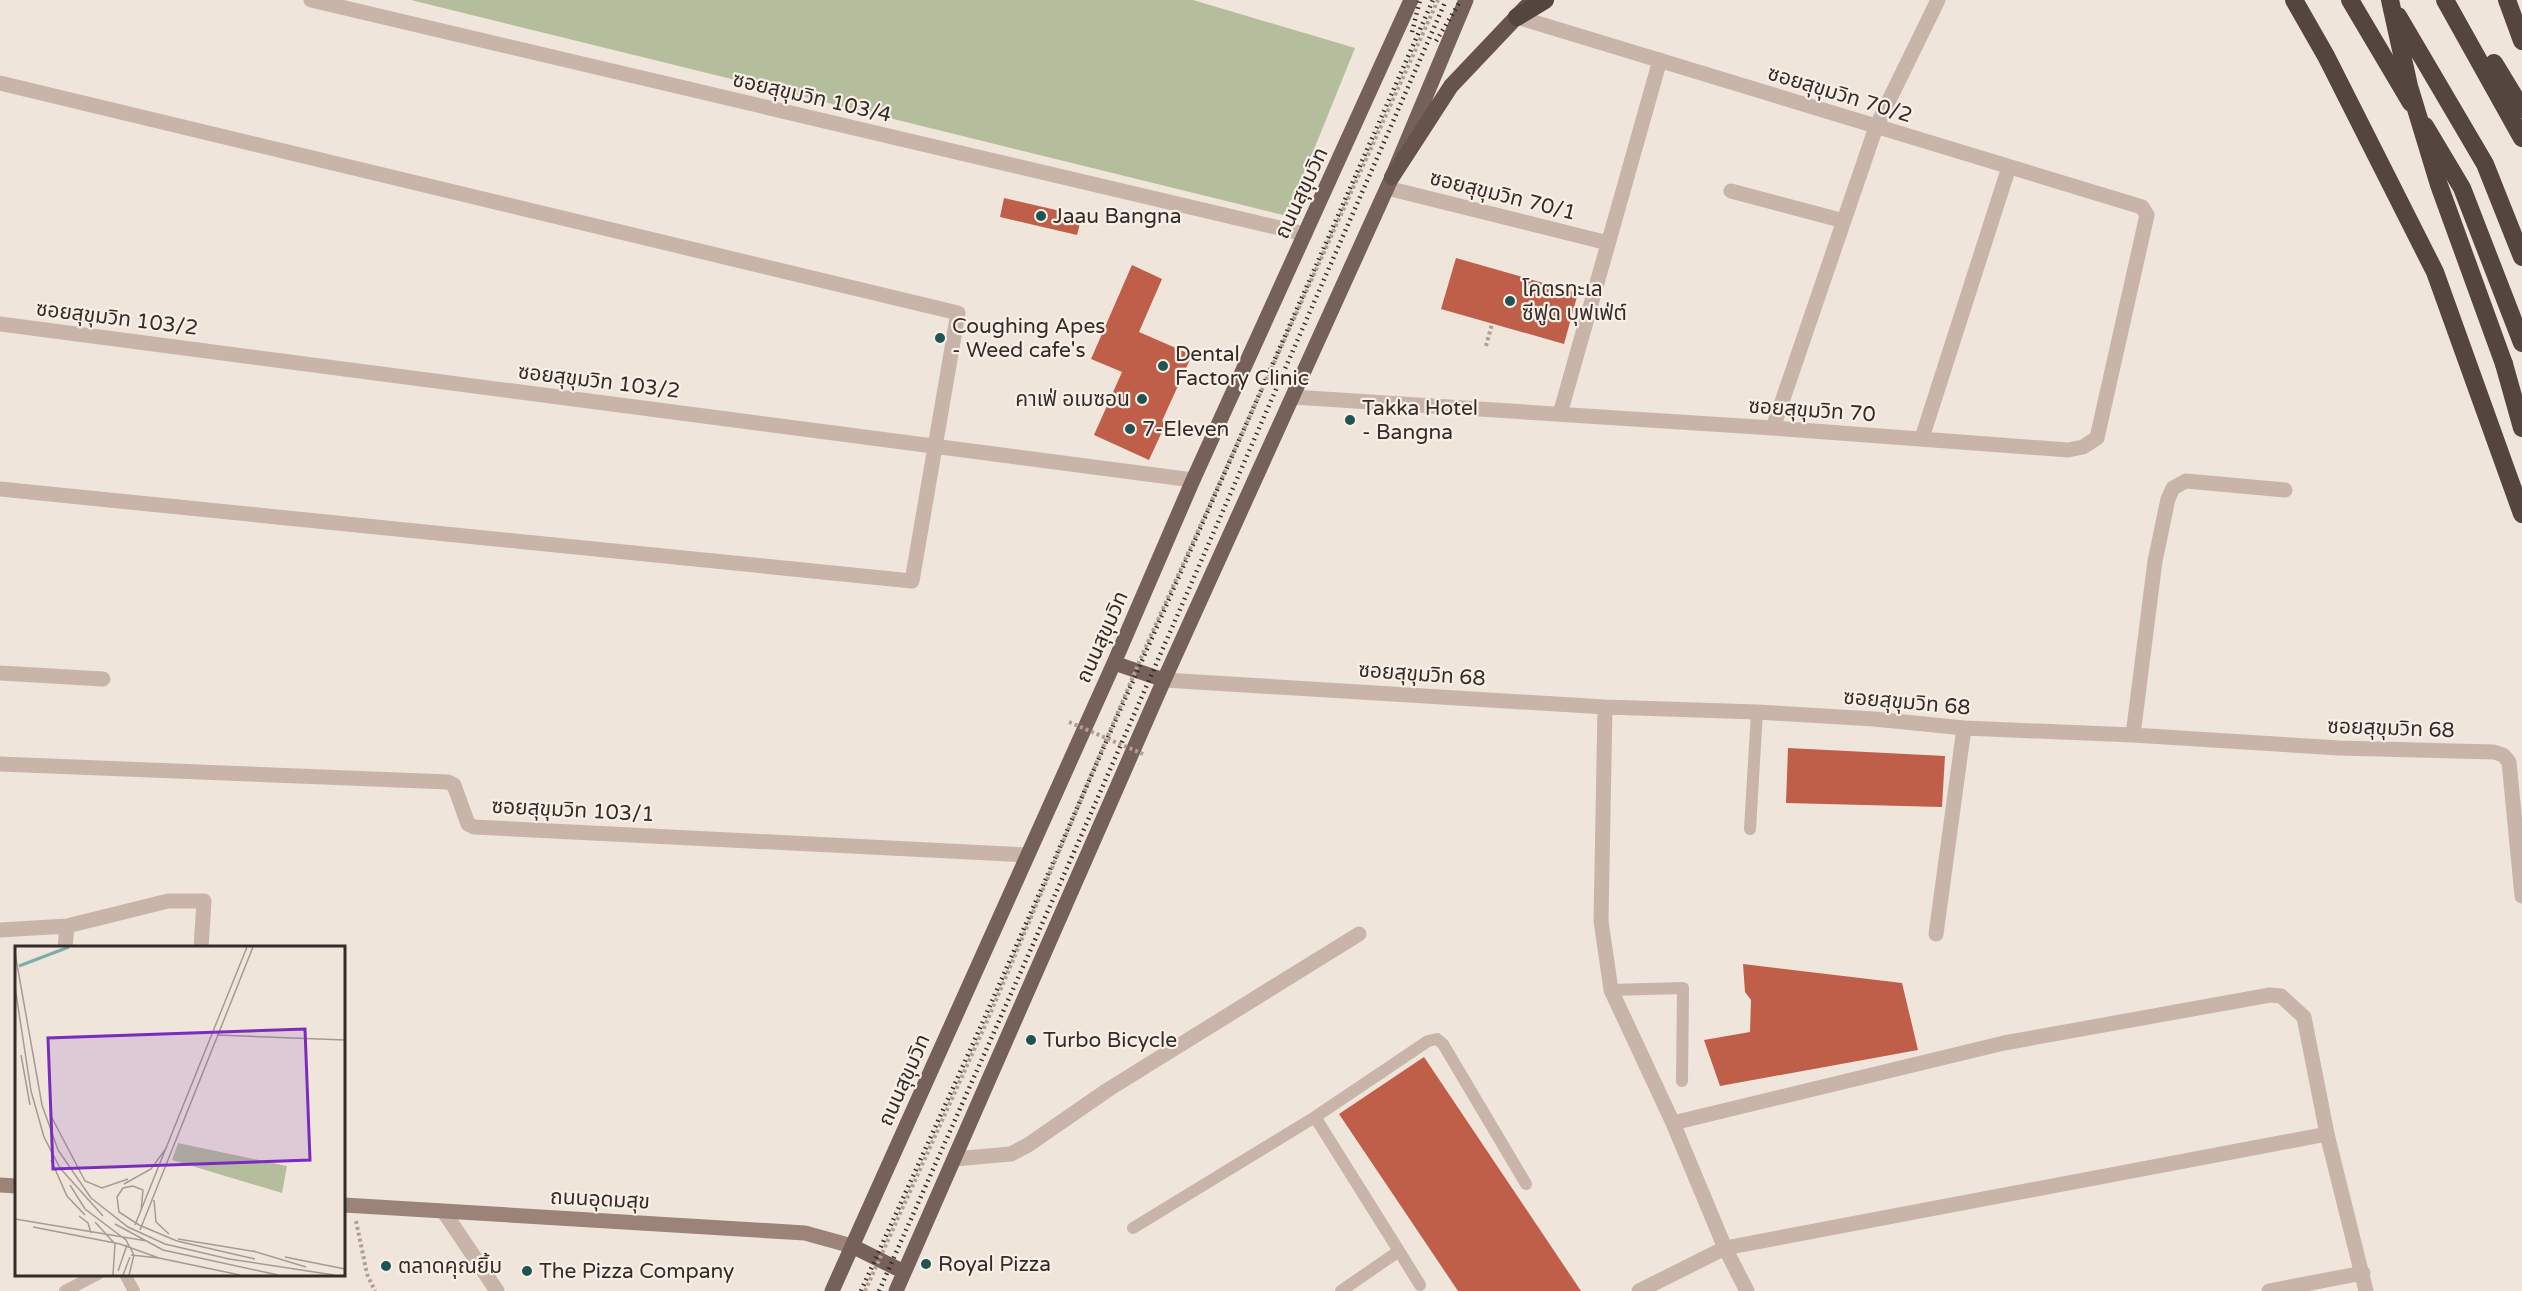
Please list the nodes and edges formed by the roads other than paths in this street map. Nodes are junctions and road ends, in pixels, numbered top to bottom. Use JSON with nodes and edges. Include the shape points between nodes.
{"nodes":[{"id":1,"x":311,"y":0,"type":"edge"},
{"id":2,"x":1411,"y":0,"type":"edge"},
{"id":3,"x":1466,"y":0,"type":"edge"},
{"id":4,"x":1531,"y":0,"type":"edge"},
{"id":5,"x":1545,"y":0,"type":"edge"},
{"id":6,"x":1938,"y":0,"type":"edge"},
{"id":7,"x":2294,"y":0,"type":"edge"},
{"id":8,"x":2350,"y":0,"type":"edge"},
{"id":9,"x":2388,"y":0,"type":"edge"},
{"id":10,"x":2445,"y":0,"type":"edge"},
{"id":11,"x":2456,"y":0,"type":"edge"},
{"id":12,"x":2507,"y":0,"type":"edge"},
{"id":13,"x":1517,"y":17,"type":"junction"},
{"id":14,"x":2522,"y":41,"type":"edge"},
{"id":15,"x":1660,"y":60,"type":"junction"},
{"id":16,"x":0,"y":83,"type":"edge"},
{"id":17,"x":2522,"y":109,"type":"edge"},
{"id":18,"x":1876,"y":127,"type":"junction"},
{"id":19,"x":2522,"y":138,"type":"edge"},
{"id":20,"x":2009,"y":167,"type":"junction"},
{"id":21,"x":1390,"y":182,"type":"junction"},
{"id":22,"x":1731,"y":191,"type":"dead end"},
{"id":23,"x":2146,"y":215,"type":"joint"},
{"id":24,"x":1844,"y":221,"type":"junction"},
{"id":25,"x":1305,"y":234,"type":"junction"},
{"id":26,"x":1608,"y":243,"type":"junction"},
{"id":27,"x":2522,"y":257,"type":"edge"},
{"id":28,"x":0,"y":324,"type":"edge"},
{"id":29,"x":2522,"y":343,"type":"edge"},
{"id":30,"x":1293,"y":397,"type":"junction"},
{"id":31,"x":1560,"y":414,"type":"junction"},
{"id":32,"x":1773,"y":428,"type":"junction"},
{"id":33,"x":2522,"y":428,"type":"edge"},
{"id":34,"x":1922,"y":438,"type":"junction"},
{"id":35,"x":934,"y":446,"type":"junction"},
{"id":36,"x":1192,"y":480,"type":"junction"},
{"id":37,"x":0,"y":489,"type":"edge"},
{"id":38,"x":2285,"y":490,"type":"dead end"},
{"id":39,"x":2522,"y":514,"type":"edge"},
{"id":40,"x":1114,"y":663,"type":"junction"},
{"id":41,"x":0,"y":673,"type":"edge"},
{"id":42,"x":103,"y":679,"type":"dead end"},
{"id":43,"x":1164,"y":680,"type":"junction"},
{"id":44,"x":1605,"y":707,"type":"junction"},
{"id":45,"x":1757,"y":712,"type":"junction"},
{"id":46,"x":1964,"y":728,"type":"junction"},
{"id":47,"x":2133,"y":735,"type":"junction"},
{"id":48,"x":0,"y":764,"type":"edge"},
{"id":49,"x":1750,"y":829,"type":"dead end"},
{"id":50,"x":1028,"y":855,"type":"junction"},
{"id":51,"x":2522,"y":896,"type":"edge"},
{"id":52,"x":67,"y":926,"type":"junction"},
{"id":53,"x":0,"y":930,"type":"edge"},
{"id":54,"x":1359,"y":934,"type":"dead end"},
{"id":55,"x":1936,"y":934,"type":"dead end"},
{"id":56,"x":65,"y":946,"type":"edge"},
{"id":57,"x":201,"y":946,"type":"edge"},
{"id":58,"x":1611,"y":990,"type":"junction"},
{"id":59,"x":1682,"y":1081,"type":"dead end"},
{"id":60,"x":1315,"y":1117,"type":"junction"},
{"id":61,"x":1673,"y":1123,"type":"junction"},
{"id":62,"x":2327,"y":1134,"type":"junction"},
{"id":63,"x":954,"y":1159,"type":"junction"},
{"id":64,"x":1526,"y":1184,"type":"dead end"},
{"id":65,"x":0,"y":1185,"type":"edge"},
{"id":66,"x":15,"y":1186,"type":"edge"},
{"id":67,"x":348,"y":1205,"type":"edge"},
{"id":68,"x":444,"y":1212,"type":"junction"},
{"id":69,"x":1133,"y":1228,"type":"dead end"},
{"id":70,"x":852,"y":1246,"type":"junction"},
{"id":71,"x":1725,"y":1248,"type":"junction"},
{"id":72,"x":1399,"y":1251,"type":"junction"},
{"id":73,"x":904,"y":1272,"type":"junction"},
{"id":74,"x":2363,"y":1273,"type":"junction"},
{"id":75,"x":96,"y":1276,"type":"edge"},
{"id":76,"x":126,"y":1276,"type":"edge"},
{"id":77,"x":1420,"y":1285,"type":"dead end"},
{"id":78,"x":65,"y":1291,"type":"edge"},
{"id":79,"x":134,"y":1291,"type":"edge"},
{"id":80,"x":497,"y":1291,"type":"edge"},
{"id":81,"x":832,"y":1291,"type":"edge"},
{"id":82,"x":896,"y":1291,"type":"edge"},
{"id":83,"x":1341,"y":1291,"type":"edge"},
{"id":84,"x":1639,"y":1291,"type":"edge"},
{"id":85,"x":1747,"y":1291,"type":"edge"},
{"id":86,"x":2269,"y":1291,"type":"edge"},
{"id":87,"x":2366,"y":1291,"type":"edge"}],
"edges":[{"from":1,"to":25,"type":"street","name":"ซอยสุขุมวิท 103/4"},
{"from":2,"to":25,"type":"main road","name":"ถนนสุขุมวิท"},
{"from":3,"to":21,"type":"main road"},
{"from":4,"to":13,"type":"highway"},
{"from":5,"to":13,"type":"highway"},
{"from":6,"to":18,"type":"street"},
{"from":7,"to":39,"type":"highway","via":[[2436,272]]},
{"from":8,"to":29,"type":"highway","via":[[2462,188]]},
{"from":9,"to":27,"type":"highway","bridge":true,"via":[[2485,164]]},
{"from":9,"to":33,"type":"highway","bridge":true,"via":[[2439,185],[2504,364]]},
{"from":10,"to":19,"type":"highway"},
{"from":11,"to":17,"type":"highway"},
{"from":12,"to":14,"type":"highway"},
{"from":13,"to":15,"type":"street","name":"ซอยสุขุมวิท 70/2"},
{"from":13,"to":21,"type":"highway","via":[[1451,86]]},
{"from":15,"to":18,"type":"street","name":"ซอยสุขุมวิท 70/2"},
{"from":15,"to":26,"type":"street"},
{"from":16,"to":35,"type":"street","via":[[957,313]]},
{"from":18,"to":20,"type":"street","name":"ซอยสุขุมวิท 70/2"},
{"from":18,"to":24,"type":"street"},
{"from":20,"to":23,"type":"street","name":"ซอยสุขุมวิท 70/2","via":[[2142,207]]},
{"from":20,"to":34,"type":"street"},
{"from":21,"to":26,"type":"street","name":"ซอยสุขุมวิท 70/1"},
{"from":21,"to":30,"type":"main road"},
{"from":22,"to":24,"type":"street"},
{"from":23,"to":34,"type":"street","name":"ซอยสุขุมวิท 70","via":[[2097,438],[2068,450]]},
{"from":24,"to":32,"type":"street"},
{"from":25,"to":36,"type":"main road","name":"ถนนสุขุมวิท"},
{"from":26,"to":31,"type":"street"},
{"from":28,"to":35,"type":"street","name":"ซอยสุขุมวิท 103/2"},
{"from":30,"to":31,"type":"street","name":"ซอยสุขุมวิท 70"},
{"from":30,"to":43,"type":"main road"},
{"from":31,"to":32,"type":"street","name":"ซอยสุขุมวิท 70"},
{"from":32,"to":34,"type":"street","name":"ซอยสุขุมวิท 70"},
{"from":35,"to":36,"type":"street","name":"ซอยสุขุมวิท 103/2"},
{"from":35,"to":37,"type":"street","via":[[912,581]]},
{"from":36,"to":40,"type":"main road","name":"ถนนสุขุมวิท"},
{"from":38,"to":47,"type":"street","via":[[2186,481],[2173,488],[2156,561]]},
{"from":40,"to":43,"type":"main road"},
{"from":40,"to":50,"type":"main road","name":"ถนนสุขุมวิท"},
{"from":41,"to":42,"type":"street"},
{"from":43,"to":44,"type":"street","name":"ซอยสุขุมวิท 68"},
{"from":43,"to":63,"type":"main road"},
{"from":44,"to":45,"type":"street","name":"ซอยสุขุมวิท 68"},
{"from":44,"to":58,"type":"street","via":[[1601,921]]},
{"from":45,"to":46,"type":"street","name":"ซอยสุขุมวิท 68"},
{"from":45,"to":49,"type":"lane"},
{"from":46,"to":47,"type":"street","name":"ซอยสุขุมวิท 68"},
{"from":46,"to":55,"type":"street"},
{"from":47,"to":51,"type":"street","name":"ซอยสุขุมวิท 68","via":[[2503,755],[2509,762]]},
{"from":48,"to":50,"type":"street","name":"ซอยสุขุมวิท 103/1","via":[[448,782],[454,785],[468,824],[474,826]]},
{"from":50,"to":70,"type":"main road","name":"ถนนสุขุมวิท"},
{"from":52,"to":53,"type":"street"},
{"from":52,"to":56,"type":"street"},
{"from":52,"to":57,"type":"street","via":[[168,901],[204,901]]},
{"from":54,"to":63,"type":"street","via":[[1109,1089],[1028,1145],[1011,1154]]},
{"from":58,"to":59,"type":"lane","via":[[1683,988]]},
{"from":58,"to":61,"type":"street"},
{"from":60,"to":64,"type":"lane","via":[[1428,1041],[1437,1039]]},
{"from":60,"to":69,"type":"lane"},
{"from":60,"to":72,"type":"lane"},
{"from":61,"to":62,"type":"street","via":[[2004,1042],[2270,994],[2281,996],[2304,1017]]},
{"from":61,"to":71,"type":"street"},
{"from":62,"to":71,"type":"street"},
{"from":62,"to":74,"type":"street"},
{"from":63,"to":73,"type":"main road"},
{"from":65,"to":66,"type":"main road"},
{"from":67,"to":68,"type":"main road","name":"ถนนอุดมสุข"},
{"from":68,"to":70,"type":"main road","name":"ถนนอุดมสุข","via":[[805,1233]]},
{"from":68,"to":80,"type":"street"},
{"from":70,"to":73,"type":"main road"},
{"from":70,"to":81,"type":"main road","name":"ถนนสุขุมวิท"},
{"from":71,"to":84,"type":"street"},
{"from":71,"to":85,"type":"street"},
{"from":72,"to":77,"type":"lane"},
{"from":72,"to":83,"type":"lane"},
{"from":73,"to":82,"type":"main road"},
{"from":74,"to":86,"type":"street"},
{"from":74,"to":87,"type":"street"},
{"from":75,"to":78,"type":"lane"},
{"from":76,"to":79,"type":"lane"}]}
